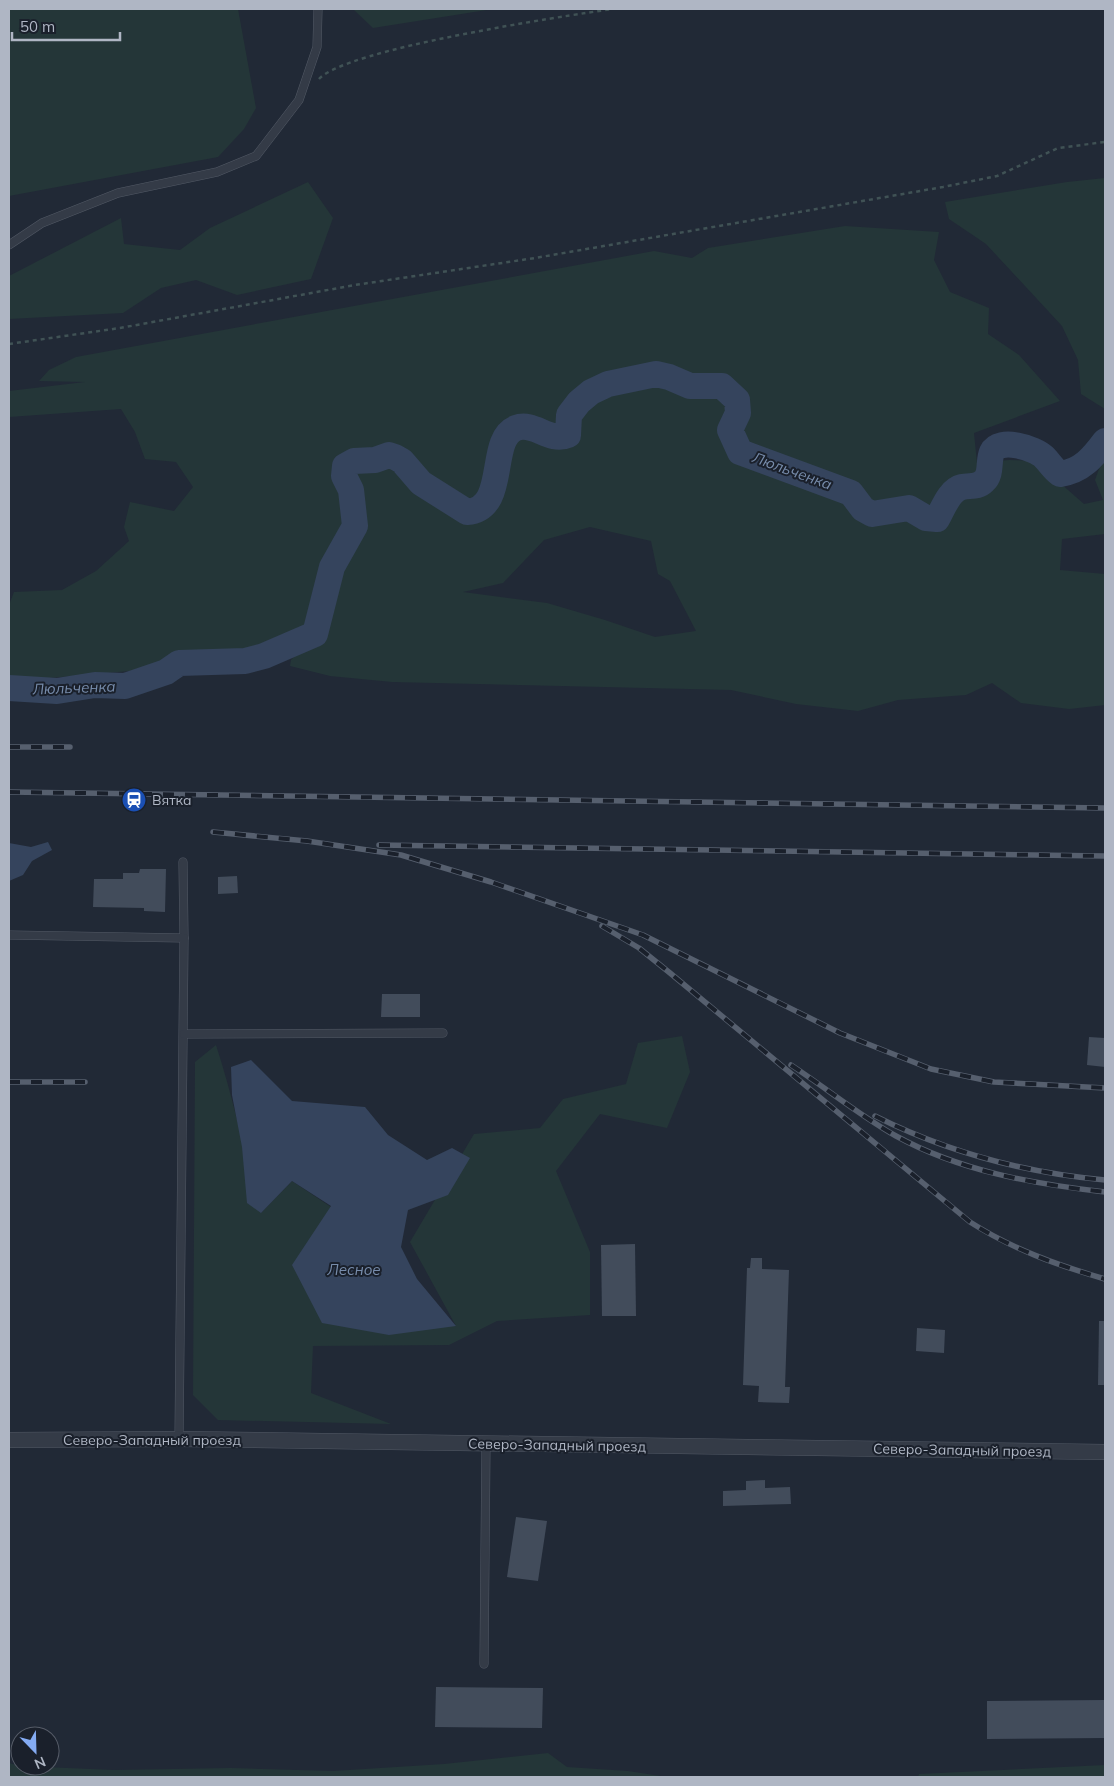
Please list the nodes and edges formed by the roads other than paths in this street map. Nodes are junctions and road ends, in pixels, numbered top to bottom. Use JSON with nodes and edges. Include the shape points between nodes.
{"nodes":[{"id":1,"x":318,"y":9,"type":"edge"},
{"id":2,"x":9,"y":245,"type":"edge"},
{"id":3,"x":183,"y":862,"type":"dead end"},
{"id":4,"x":9,"y":935,"type":"edge"},
{"id":5,"x":184,"y":938,"type":"junction"},
{"id":6,"x":443,"y":1033,"type":"dead end"},
{"id":7,"x":184,"y":1034,"type":"junction"},
{"id":8,"x":179,"y":1439,"type":"junction"},
{"id":9,"x":9,"y":1440,"type":"edge"},
{"id":10,"x":486,"y":1444,"type":"junction"},
{"id":11,"x":1105,"y":1452,"type":"edge"},
{"id":12,"x":484,"y":1664,"type":"dead end"}],
"edges":[{"from":1,"to":2,"type":"lane","via":[[317,47],[299,100],[256,156],[217,172],[118,193],[42,223]]},
{"from":3,"to":5,"type":"lane"},
{"from":4,"to":5,"type":"lane"},
{"from":5,"to":7,"type":"lane"},
{"from":6,"to":7,"type":"lane"},
{"from":7,"to":8,"type":"lane"},
{"from":8,"to":9,"type":"street","name":"Северо-Западный проезд"},
{"from":8,"to":10,"type":"street","name":"Северо-Западный проезд"},
{"from":10,"to":11,"type":"street","name":"Северо-Западный проезд"},
{"from":10,"to":12,"type":"lane"}]}
